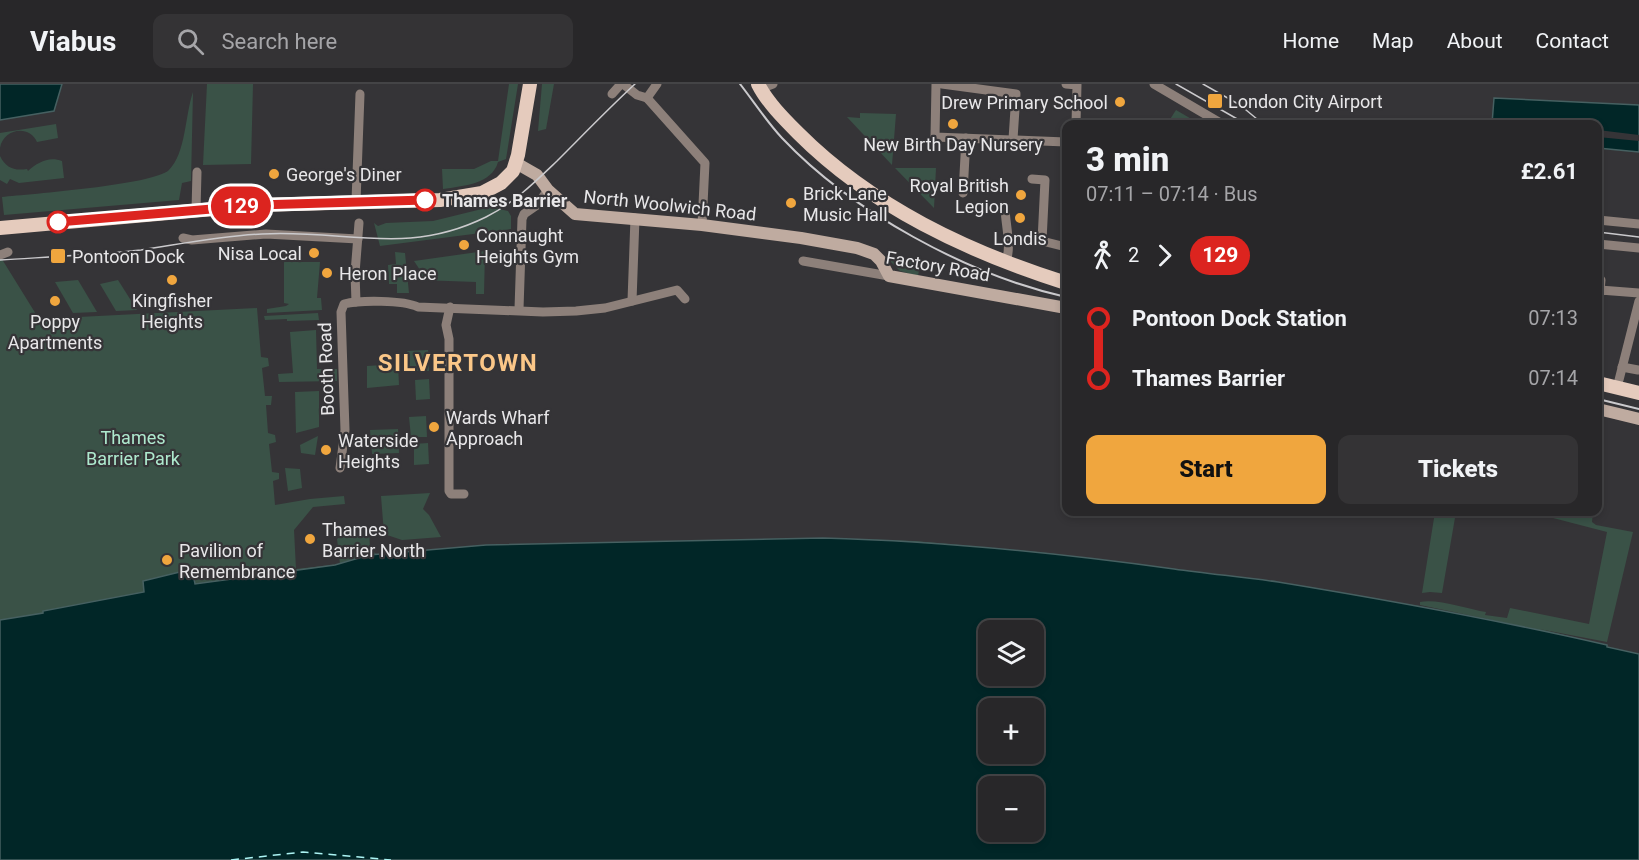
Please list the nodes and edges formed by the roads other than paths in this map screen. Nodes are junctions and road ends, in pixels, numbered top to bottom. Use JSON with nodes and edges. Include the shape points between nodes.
{"nodes":[{"id":1,"x":530,"y":84,"type":"edge"},
{"id":2,"x":622,"y":84,"type":"edge"},
{"id":3,"x":657,"y":84,"type":"edge"},
{"id":4,"x":936,"y":84,"type":"edge"},
{"id":5,"x":942,"y":84,"type":"edge"},
{"id":6,"x":1066,"y":84,"type":"edge"},
{"id":7,"x":1154,"y":84,"type":"edge"},
{"id":8,"x":762,"y":85,"type":"edge"},
{"id":9,"x":360,"y":93,"type":"dead end"},
{"id":10,"x":612,"y":94,"type":"dead end"},
{"id":11,"x":647,"y":98,"type":"junction"},
{"id":12,"x":1076,"y":120,"type":"edge"},
{"id":13,"x":1215,"y":120,"type":"edge"},
{"id":14,"x":966,"y":138,"type":"junction"},
{"id":15,"x":1013,"y":140,"type":"junction"},
{"id":16,"x":1062,"y":142,"type":"edge"},
{"id":17,"x":516,"y":163,"type":"junction"},
{"id":18,"x":196,"y":172,"type":"dead end"},
{"id":19,"x":1032,"y":179,"type":"dead end"},
{"id":20,"x":548,"y":190,"type":"junction"},
{"id":21,"x":963,"y":193,"type":"dead end"},
{"id":22,"x":356,"y":201,"type":"junction"},
{"id":23,"x":1005,"y":206,"type":"dead end"},
{"id":24,"x":196,"y":210,"type":"junction"},
{"id":25,"x":635,"y":218,"type":"junction"},
{"id":26,"x":1602,"y":220,"type":"edge"},
{"id":27,"x":359,"y":223,"type":"dead end"},
{"id":28,"x":1639,"y":224,"type":"edge"},
{"id":29,"x":702,"y":225,"type":"junction"},
{"id":30,"x":0,"y":228,"type":"edge"},
{"id":31,"x":1031,"y":236,"type":"dead end"},
{"id":32,"x":1042,"y":237,"type":"junction"},
{"id":33,"x":183,"y":238,"type":"dead end"},
{"id":34,"x":357,"y":242,"type":"junction"},
{"id":35,"x":1602,"y":244,"type":"edge"},
{"id":36,"x":1062,"y":246,"type":"edge"},
{"id":37,"x":1639,"y":248,"type":"edge"},
{"id":38,"x":803,"y":261,"type":"dead end"},
{"id":39,"x":1006,"y":262,"type":"junction"},
{"id":40,"x":889,"y":276,"type":"junction"},
{"id":41,"x":1062,"y":283,"type":"edge"},
{"id":42,"x":1602,"y":288,"type":"edge"},
{"id":43,"x":1639,"y":293,"type":"edge"},
{"id":44,"x":685,"y":299,"type":"dead end"},
{"id":45,"x":632,"y":301,"type":"junction"},
{"id":46,"x":1639,"y":301,"type":"edge"},
{"id":47,"x":356,"y":302,"type":"junction"},
{"id":48,"x":450,"y":307,"type":"junction"},
{"id":49,"x":1062,"y":307,"type":"edge"},
{"id":50,"x":519,"y":309,"type":"junction"},
{"id":51,"x":1623,"y":367,"type":"junction"},
{"id":52,"x":1638,"y":370,"type":"edge"},
{"id":53,"x":1619,"y":380,"type":"dead end"},
{"id":54,"x":1602,"y":384,"type":"edge"},
{"id":55,"x":1639,"y":393,"type":"edge"},
{"id":56,"x":1602,"y":410,"type":"edge"},
{"id":57,"x":1639,"y":419,"type":"edge"},
{"id":58,"x":340,"y":468,"type":"dead end"},
{"id":59,"x":464,"y":494,"type":"dead end"}],
"edges":[{"from":1,"to":17,"type":"main road"},
{"from":2,"to":10,"type":"street"},
{"from":2,"to":11,"type":"street"},
{"from":3,"to":11,"type":"street"},
{"from":4,"to":14,"type":"street","via":[[935,137]]},
{"from":5,"to":15,"type":"street","via":[[1016,94]]},
{"from":6,"to":12,"type":"street","via":[[1077,85]]},
{"from":7,"to":13,"type":"street"},
{"from":8,"to":39,"type":"main road","via":[[790,125],[817,152],[873,194],[921,224]]},
{"from":9,"to":22,"type":"street"},
{"from":11,"to":29,"type":"street","via":[[705,163]]},
{"from":14,"to":15,"type":"street"},
{"from":14,"to":21,"type":"street"},
{"from":15,"to":16,"type":"street"},
{"from":17,"to":20,"type":"street","name":"North Woolwich Road","via":[[537,175]]},
{"from":17,"to":22,"type":"main road","via":[[501,183],[482,194],[440,200]]},
{"from":18,"to":24,"type":"street"},
{"from":19,"to":32,"type":"street","via":[[1045,180]]},
{"from":20,"to":25,"type":"street","name":"North Woolwich Road","via":[[575,214]]},
{"from":20,"to":50,"type":"street","via":[[522,219]]},
{"from":22,"to":24,"type":"main road"},
{"from":23,"to":39,"type":"street"},
{"from":24,"to":30,"type":"main road"},
{"from":25,"to":29,"type":"street","name":"North Woolwich Road"},
{"from":25,"to":45,"type":"street"},
{"from":26,"to":28,"type":"street"},
{"from":27,"to":34,"type":"street"},
{"from":29,"to":40,"type":"street","name":"North Woolwich Road","via":[[866,250],[881,261]]},
{"from":31,"to":32,"type":"street"},
{"from":32,"to":36,"type":"street","via":[[1042,241]]},
{"from":33,"to":34,"type":"street","via":[[266,234]]},
{"from":34,"to":47,"type":"street"},
{"from":35,"to":37,"type":"street"},
{"from":38,"to":40,"type":"street","name":"Factory Road"},
{"from":39,"to":41,"type":"main road"},
{"from":40,"to":49,"type":"street","name":"Factory Road"},
{"from":42,"to":43,"type":"street"},
{"from":44,"to":45,"type":"street","via":[[677,290]]},
{"from":45,"to":50,"type":"street","via":[[576,311]]},
{"from":46,"to":51,"type":"street"},
{"from":47,"to":48,"type":"street"},
{"from":47,"to":58,"type":"street","name":"Booth Road","via":[[344,304],[340,312],[345,429]]},
{"from":48,"to":50,"type":"street"},
{"from":48,"to":59,"type":"street","via":[[446,325],[449,491]]},
{"from":51,"to":52,"type":"street"},
{"from":51,"to":53,"type":"street"},
{"from":54,"to":55,"type":"main road"},
{"from":56,"to":57,"type":"street"}]}
